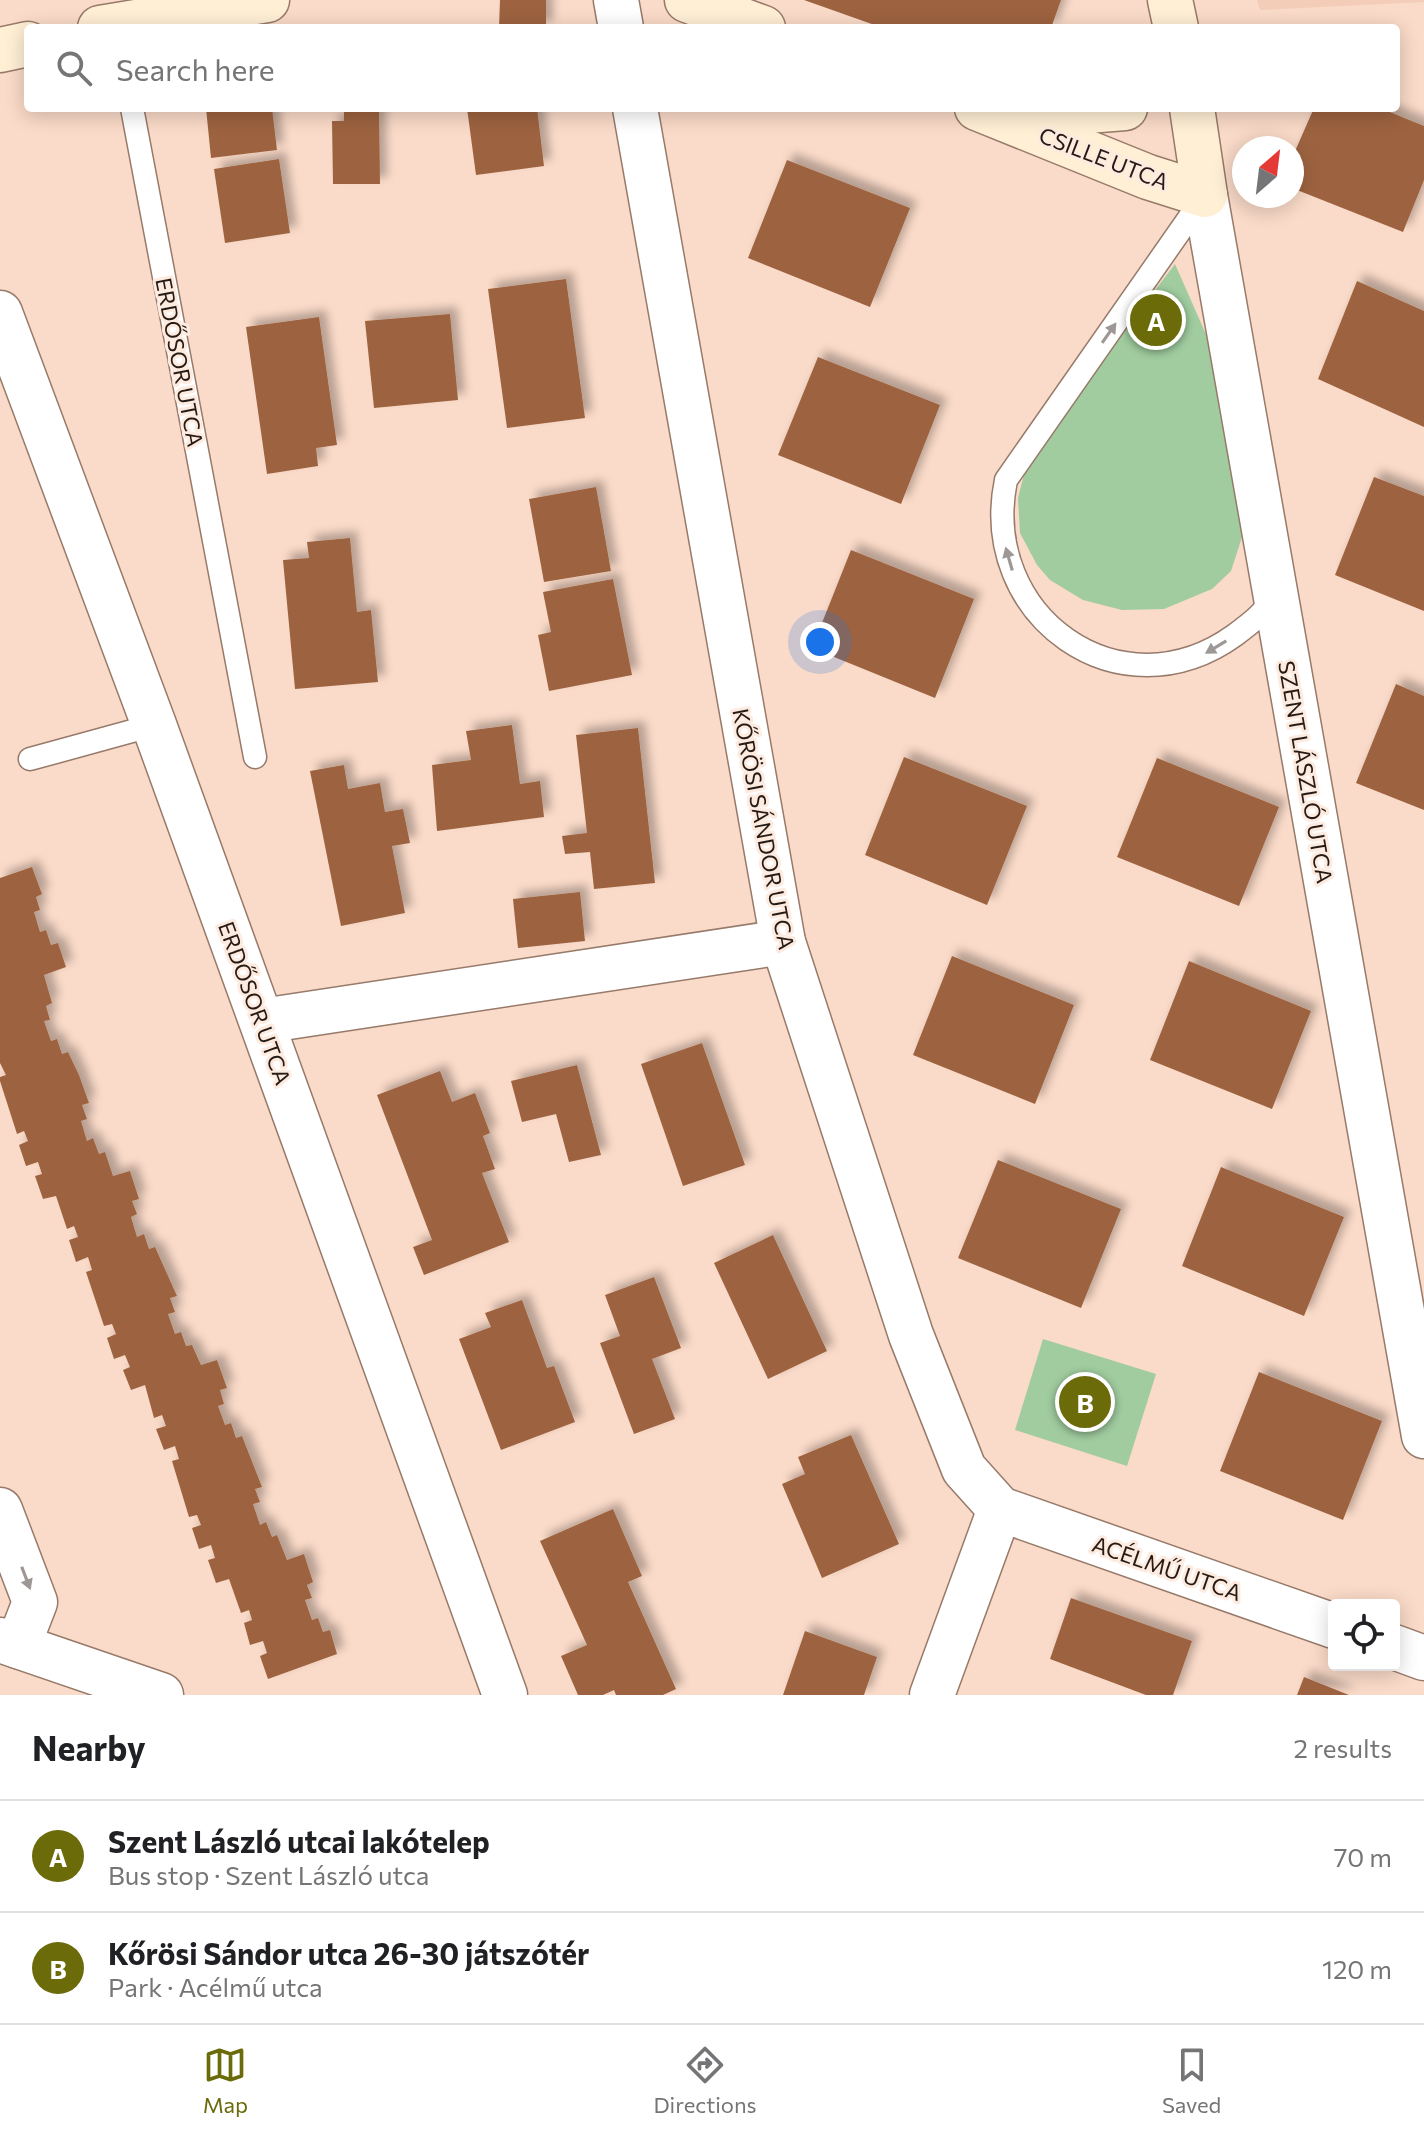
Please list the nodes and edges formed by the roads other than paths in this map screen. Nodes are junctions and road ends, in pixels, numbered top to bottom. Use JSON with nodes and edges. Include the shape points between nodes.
{"nodes":[{"id":1,"x":267,"y":0,"type":"edge"},
{"id":2,"x":616,"y":0,"type":"edge"},
{"id":3,"x":687,"y":0,"type":"edge"},
{"id":4,"x":1170,"y":0,"type":"edge"},
{"id":5,"x":115,"y":20,"type":"edge"},
{"id":6,"x":620,"y":24,"type":"edge"},
{"id":7,"x":752,"y":24,"type":"edge"},
{"id":8,"x":1175,"y":24,"type":"edge"},
{"id":9,"x":24,"y":45,"type":"edge"},
{"id":10,"x":0,"y":50,"type":"edge"},
{"id":11,"x":133,"y":112,"type":"edge"},
{"id":12,"x":636,"y":112,"type":"edge"},
{"id":13,"x":1017,"y":112,"type":"edge"},
{"id":14,"x":1193,"y":112,"type":"edge"},
{"id":15,"x":990,"y":113,"type":"edge"},
{"id":16,"x":1205,"y":195,"type":"junction"},
{"id":17,"x":0,"y":313,"type":"edge"},
{"id":18,"x":1275,"y":597,"type":"junction"},
{"id":19,"x":154,"y":725,"type":"junction"},
{"id":20,"x":255,"y":757,"type":"dead end"},
{"id":21,"x":30,"y":759,"type":"dead end"},
{"id":22,"x":783,"y":942,"type":"junction"},
{"id":23,"x":262,"y":1021,"type":"junction"},
{"id":24,"x":1424,"y":1436,"type":"edge"},
{"id":25,"x":1000,"y":1509,"type":"junction"},
{"id":26,"x":0,"y":1510,"type":"edge"},
{"id":27,"x":1328,"y":1624,"type":"edge"},
{"id":28,"x":9,"y":1643,"type":"edge"},
{"id":29,"x":1400,"y":1649,"type":"edge"},
{"id":30,"x":1424,"y":1658,"type":"edge"},
{"id":31,"x":161,"y":1695,"type":"edge"},
{"id":32,"x":505,"y":1695,"type":"edge"},
{"id":33,"x":932,"y":1695,"type":"edge"}],
"edges":[{"from":1,"to":5,"type":"street"},
{"from":2,"to":6,"type":"street"},
{"from":3,"to":7,"type":"street"},
{"from":4,"to":8,"type":"street"},
{"from":9,"to":10,"type":"street"},
{"from":11,"to":20,"type":"lane","name":"ERDŐSOR UTCA"},
{"from":12,"to":22,"type":"street","name":"KŐRÖSI SÁNDOR UTCA"},
{"from":13,"to":15,"type":"street","name":"CSILLE UTCA"},
{"from":14,"to":16,"type":"street","name":"SZENT LÁSZLÓ UTCA"},
{"from":15,"to":16,"type":"street","name":"CSILLE UTCA"},
{"from":16,"to":18,"type":"street","name":"SZENT LÁSZLÓ UTCA"},
{"from":18,"to":16,"type":"lane","one_way":true,"via":[[1264,613],[1201,656],[1180,664],[1131,665],[1090,652],[1031,608],[1014,576],[1002,533],[1006,480]]},
{"from":17,"to":19,"type":"street","name":"ERDŐSOR UTCA"},
{"from":18,"to":24,"type":"street","name":"SZENT LÁSZLÓ UTCA"},
{"from":19,"to":21,"type":"lane"},
{"from":19,"to":23,"type":"street","name":"ERDŐSOR UTCA"},
{"from":22,"to":23,"type":"street"},
{"from":22,"to":25,"type":"street","name":"KŐRÖSI SÁNDOR UTCA","via":[[911,1335],[964,1469]]},
{"from":23,"to":32,"type":"street","name":"ERDŐSOR UTCA"},
{"from":25,"to":27,"type":"street","name":"ACÉLMŰ UTCA"},
{"from":25,"to":33,"type":"street"},
{"from":26,"to":28,"type":"street","one_way":true,"via":[[35,1602]]},
{"from":28,"to":31,"type":"street"},
{"from":29,"to":30,"type":"street"}]}
